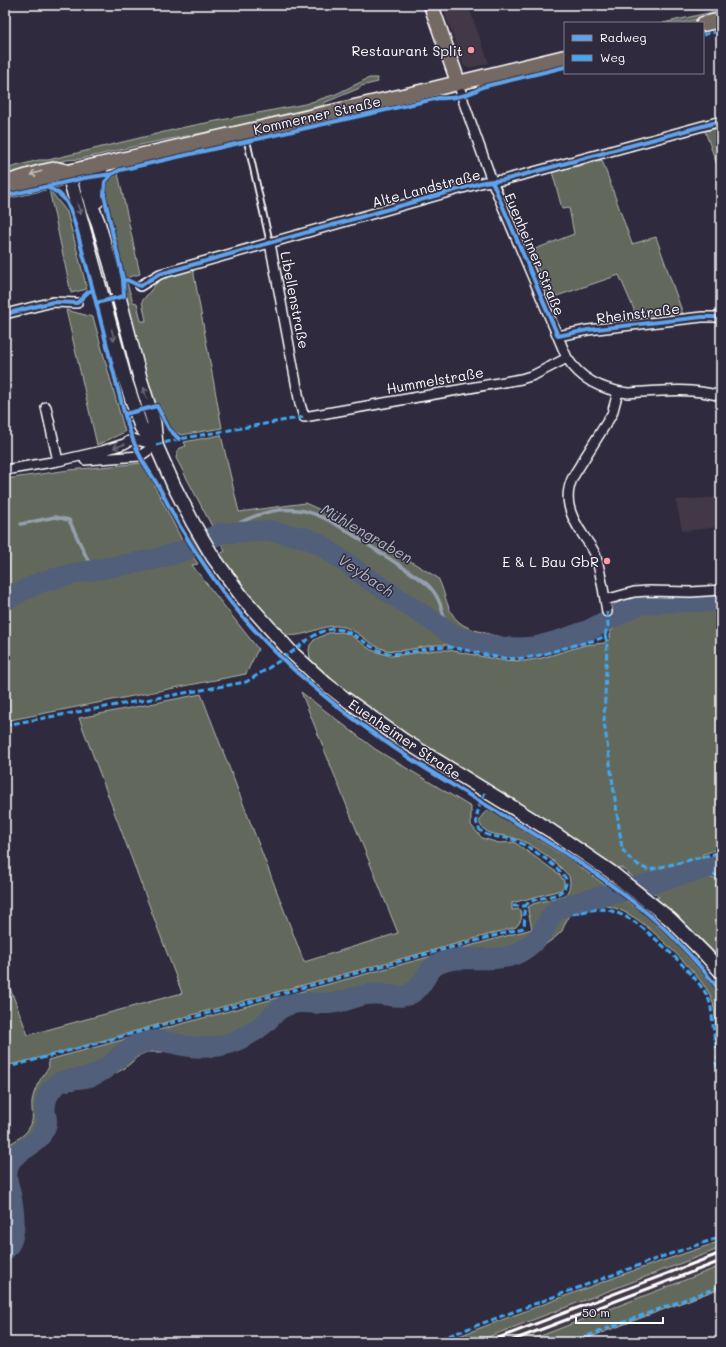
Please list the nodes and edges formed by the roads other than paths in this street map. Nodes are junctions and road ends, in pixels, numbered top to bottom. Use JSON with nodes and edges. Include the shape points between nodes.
{"nodes":[{"id":1,"x":431,"y":5,"type":"edge"},
{"id":2,"x":721,"y":20,"type":"edge"},
{"id":3,"x":704,"y":24,"type":"edge"},
{"id":4,"x":564,"y":57,"type":"edge"},
{"id":5,"x":458,"y":82,"type":"junction"},
{"id":6,"x":721,"y":123,"type":"edge"},
{"id":7,"x":247,"y":141,"type":"dead end"},
{"id":8,"x":103,"y":164,"type":"junction"},
{"id":9,"x":82,"y":169,"type":"junction"},
{"id":10,"x":68,"y":172,"type":"junction"},
{"id":11,"x":492,"y":181,"type":"junction"},
{"id":12,"x":5,"y":182,"type":"edge"},
{"id":13,"x":5,"y":191,"type":"edge"},
{"id":14,"x":98,"y":222,"type":"junction"},
{"id":15,"x":270,"y":243,"type":"junction"},
{"id":16,"x":140,"y":286,"type":"dead end"},
{"id":17,"x":77,"y":303,"type":"dead end"},
{"id":18,"x":5,"y":314,"type":"edge"},
{"id":19,"x":721,"y":317,"type":"edge"},
{"id":20,"x":558,"y":336,"type":"junction"},
{"id":21,"x":567,"y":358,"type":"junction"},
{"id":22,"x":618,"y":392,"type":"junction"},
{"id":23,"x":721,"y":396,"type":"edge"},
{"id":24,"x":46,"y":407,"type":"dead end"},
{"id":25,"x":304,"y":417,"type":"joint"},
{"id":26,"x":156,"y":445,"type":"junction"},
{"id":27,"x":58,"y":461,"type":"junction"},
{"id":28,"x":5,"y":470,"type":"edge"},
{"id":29,"x":721,"y":590,"type":"edge"},
{"id":30,"x":605,"y":600,"type":"junction"},
{"id":31,"x":607,"y":612,"type":"dead end"},
{"id":32,"x":721,"y":972,"type":"edge"}],
"edges":[{"from":1,"to":5,"type":"main road","name":"Euenheimer Straße"},
{"from":2,"to":3,"type":"main road"},
{"from":4,"to":5,"type":"main road","name":"Kommerner Straße"},
{"from":5,"to":8,"type":"main road","name":"Kommerner Straße"},
{"from":5,"to":11,"type":"street","name":"Euenheimer Straße"},
{"from":6,"to":11,"type":"street","name":"Alte Landstraße"},
{"from":7,"to":15,"type":"lane","name":"Libellenstraße"},
{"from":8,"to":9,"type":"main road","name":"Kommerner Straße"},
{"from":8,"to":14,"type":"main road","via":[[97,176],[95,189]]},
{"from":9,"to":10,"type":"main road","name":"Kommerner Straße"},
{"from":9,"to":14,"type":"main road","name":"Euenheimer Straße"},
{"from":10,"to":12,"type":"main road","name":"Kommerner Straße","one_way":true,"via":[[56,169]]},
{"from":10,"to":13,"type":"main road","name":"Kommerner Straße","via":[[57,179]]},
{"from":10,"to":26,"type":"main road","name":"Euenheimer Straße","one_way":true,"via":[[130,396],[141,427]]},
{"from":11,"to":15,"type":"street","name":"Alte Landstraße"},
{"from":11,"to":20,"type":"street","name":"Euenheimer Straße"},
{"from":26,"to":14,"type":"main road","name":"Euenheimer Straße","one_way":true,"via":[[154,422]]},
{"from":15,"to":16,"type":"street","name":"Alte Landstraße","via":[[160,274]]},
{"from":15,"to":25,"type":"street","name":"Libellenstraße"},
{"from":17,"to":18,"type":"street","via":[[53,302]]},
{"from":19,"to":20,"type":"street","name":"Rheinstraße","via":[[588,330]]},
{"from":20,"to":21,"type":"street","name":"Euenheimer Straße"},
{"from":21,"to":22,"type":"street","name":"Euenheimer Straße","via":[[578,371],[595,384]]},
{"from":21,"to":25,"type":"street","name":"Hummelstraße","via":[[521,379]]},
{"from":22,"to":23,"type":"street","name":"Euenheimer Straße","via":[[689,390]]},
{"from":22,"to":30,"type":"street","via":[[612,414],[569,483],[568,489],[569,504],[576,524],[594,553]]},
{"from":24,"to":27,"type":"street"},
{"from":26,"to":27,"type":"street","via":[[140,456]]},
{"from":26,"to":27,"type":"street","one_way":true,"via":[[134,439],[102,451]]},
{"from":26,"to":32,"type":"main road","name":"Euenheimer Straße","via":[[168,474],[213,557],[258,617],[291,652],[364,714],[551,831],[611,872],[648,900],[688,936]]},
{"from":27,"to":28,"type":"street"},
{"from":29,"to":30,"type":"street","via":[[634,592]]},
{"from":30,"to":31,"type":"street"}]}
